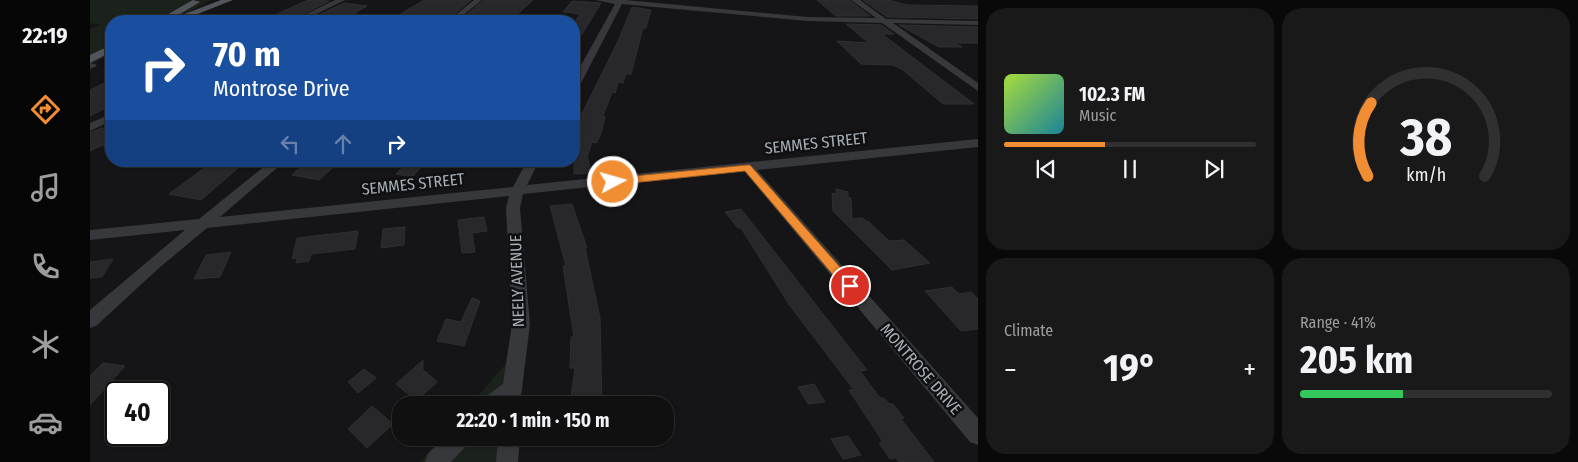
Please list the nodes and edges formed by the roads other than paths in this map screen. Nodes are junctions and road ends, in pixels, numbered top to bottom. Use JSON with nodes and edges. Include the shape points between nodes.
{"nodes":[{"id":1,"x":200,"y":0,"type":"edge"},
{"id":2,"x":213,"y":0,"type":"edge"},
{"id":3,"x":229,"y":0,"type":"edge"},
{"id":4,"x":340,"y":0,"type":"edge"},
{"id":5,"x":478,"y":0,"type":"edge"},
{"id":6,"x":599,"y":0,"type":"edge"},
{"id":7,"x":854,"y":0,"type":"edge"},
{"id":8,"x":621,"y":1,"type":"edge"},
{"id":9,"x":172,"y":15,"type":"edge"},
{"id":10,"x":189,"y":15,"type":"edge"},
{"id":11,"x":190,"y":15,"type":"edge"},
{"id":12,"x":309,"y":15,"type":"edge"},
{"id":13,"x":459,"y":15,"type":"edge"},
{"id":14,"x":884,"y":21,"type":"junction"},
{"id":15,"x":978,"y":23,"type":"edge"},
{"id":16,"x":105,"y":53,"type":"edge"},
{"id":17,"x":105,"y":59,"type":"edge"},
{"id":18,"x":91,"y":65,"type":"edge"},
{"id":19,"x":580,"y":68,"type":"edge"},
{"id":20,"x":978,"y":88,"type":"edge"},
{"id":21,"x":105,"y":120,"type":"edge"},
{"id":22,"x":90,"y":128,"type":"edge"},
{"id":23,"x":978,"y":143,"type":"edge"},
{"id":24,"x":273,"y":167,"type":"edge"},
{"id":25,"x":530,"y":167,"type":"edge"},
{"id":26,"x":747,"y":168,"type":"junction"},
{"id":27,"x":517,"y":192,"type":"junction"},
{"id":28,"x":204,"y":223,"type":"junction"},
{"id":29,"x":90,"y":235,"type":"edge"},
{"id":30,"x":90,"y":321,"type":"edge"},
{"id":31,"x":511,"y":396,"type":"edge"},
{"id":32,"x":978,"y":434,"type":"edge"},
{"id":33,"x":451,"y":446,"type":"edge"},
{"id":34,"x":508,"y":446,"type":"edge"},
{"id":35,"x":436,"y":462,"type":"edge"},
{"id":36,"x":507,"y":462,"type":"edge"}],
"edges":[{"from":1,"to":9,"type":"main road"},
{"from":2,"to":10,"type":"main road"},
{"from":3,"to":11,"type":"main road"},
{"from":4,"to":12,"type":"street"},
{"from":5,"to":13,"type":"street"},
{"from":6,"to":8,"type":"street"},
{"from":7,"to":14,"type":"street"},
{"from":8,"to":14,"type":"street","via":[[733,9],[807,19]]},
{"from":8,"to":19,"type":"street"},
{"from":14,"to":15,"type":"street"},
{"from":14,"to":20,"type":"street"},
{"from":16,"to":18,"type":"main road"},
{"from":17,"to":18,"type":"main road"},
{"from":21,"to":22,"type":"street"},
{"from":23,"to":26,"type":"street","name":"SEMMES STREET"},
{"from":24,"to":28,"type":"street"},
{"from":25,"to":27,"type":"street","name":"NEELY AVENUE"},
{"from":26,"to":27,"type":"street","name":"SEMMES STREET"},
{"from":26,"to":32,"type":"street","name":"MONTROSE DRIVE"},
{"from":27,"to":28,"type":"street","name":"SEMMES STREET"},
{"from":27,"to":31,"type":"street","name":"NEELY AVENUE","via":[[513,208],[521,324]]},
{"from":28,"to":29,"type":"street","name":"SEMMES STREET"},
{"from":28,"to":30,"type":"street"},
{"from":33,"to":35,"type":"street"},
{"from":34,"to":36,"type":"street"}]}
